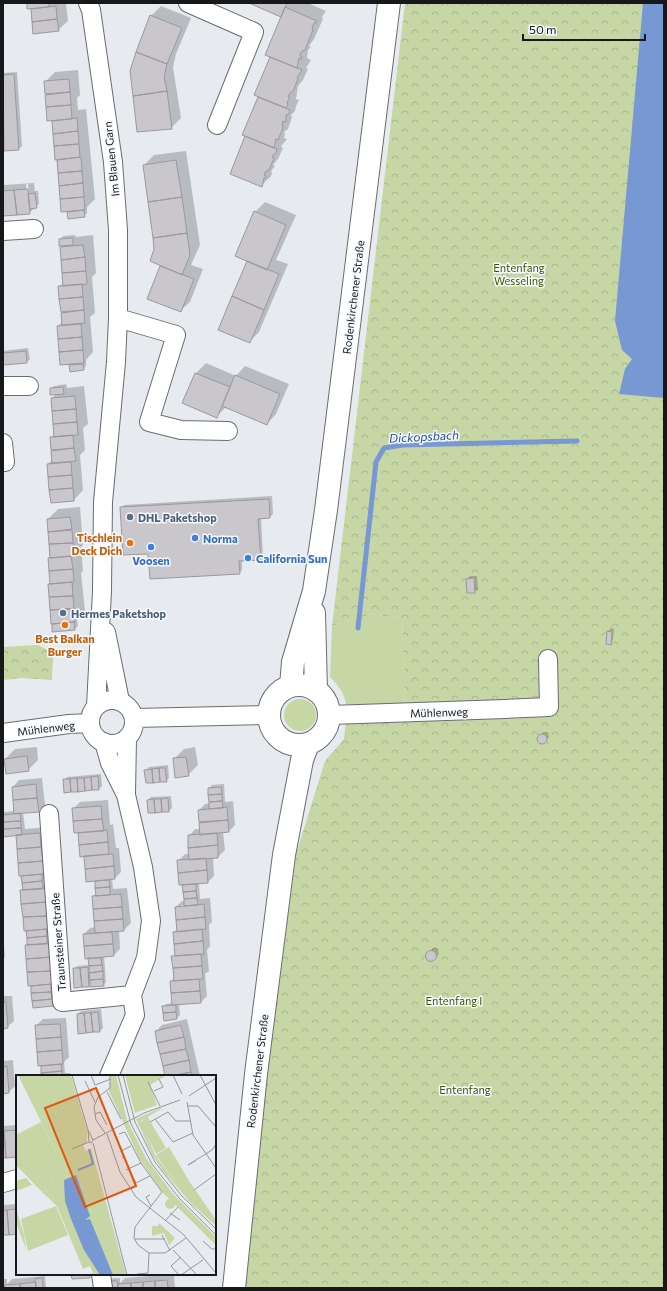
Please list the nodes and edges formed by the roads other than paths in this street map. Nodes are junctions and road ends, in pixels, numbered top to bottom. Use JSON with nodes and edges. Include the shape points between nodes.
{"nodes":[{"id":1,"x":88,"y":3,"type":"edge"},
{"id":2,"x":188,"y":3,"type":"edge"},
{"id":3,"x":389,"y":3,"type":"edge"},
{"id":4,"x":217,"y":125,"type":"dead end"},
{"id":5,"x":34,"y":229,"type":"dead end"},
{"id":6,"x":3,"y":231,"type":"edge"},
{"id":7,"x":118,"y":318,"type":"junction"},
{"id":8,"x":3,"y":386,"type":"edge"},
{"id":9,"x":29,"y":386,"type":"dead end"},
{"id":10,"x":228,"y":431,"type":"dead end"},
{"id":11,"x":3,"y":443,"type":"edge"},
{"id":12,"x":3,"y":462,"type":"edge"},
{"id":13,"x":314,"y":591,"type":"junction"},
{"id":14,"x":101,"y":610,"type":"junction"},
{"id":15,"x":548,"y":659,"type":"dead end"},
{"id":16,"x":290,"y":686,"type":"junction"},
{"id":17,"x":316,"y":690,"type":"junction"},
{"id":18,"x":120,"y":701,"type":"junction"},
{"id":19,"x":96,"y":706,"type":"junction"},
{"id":20,"x":269,"y":715,"type":"junction"},
{"id":21,"x":330,"y":715,"type":"junction"},
{"id":22,"x":134,"y":718,"type":"junction"},
{"id":23,"x":90,"y":723,"type":"junction"},
{"id":24,"x":3,"y":733,"type":"edge"},
{"id":25,"x":127,"y":738,"type":"junction"},
{"id":26,"x":104,"y":742,"type":"junction"},
{"id":27,"x":286,"y":743,"type":"junction"},
{"id":28,"x":308,"y":744,"type":"junction"},
{"id":29,"x":126,"y":795,"type":"junction"},
{"id":30,"x":49,"y":814,"type":"dead end"},
{"id":31,"x":284,"y":855,"type":"junction"},
{"id":32,"x":132,"y":995,"type":"junction"},
{"id":33,"x":109,"y":1075,"type":"edge"},
{"id":34,"x":16,"y":1179,"type":"edge"},
{"id":35,"x":3,"y":1182,"type":"edge"},
{"id":36,"x":101,"y":1275,"type":"edge"},
{"id":37,"x":103,"y":1288,"type":"edge"},
{"id":38,"x":234,"y":1288,"type":"edge"}],
"edges":[{"from":1,"to":7,"type":"street","name":"Im Blauen Garn","via":[[113,162],[118,230]]},
{"from":2,"to":4,"type":"street","via":[[254,32]]},
{"from":3,"to":13,"type":"main road","name":"Rodenkirchener Straße"},
{"from":5,"to":6,"type":"street"},
{"from":7,"to":10,"type":"street","via":[[176,335],[148,422],[181,430]]},
{"from":7,"to":14,"type":"street","name":"Im Blauen Garn","via":[[104,502]]},
{"from":8,"to":9,"type":"street"},
{"from":11,"to":12,"type":"street"},
{"from":13,"to":16,"type":"main road","name":"Rodenkirchener Straße","via":[[293,662]]},
{"from":13,"to":17,"type":"main road","name":"Rodenkirchener Straße"},
{"from":14,"to":18,"type":"street","name":"Im Blauen Garn"},
{"from":14,"to":19,"type":"street","name":"Im Blauen Garn"},
{"from":15,"to":21,"type":"street","name":"Mühlenweg","via":[[549,707]]},
{"from":16,"to":17,"type":"main road","via":[[308,686]]},
{"from":16,"to":20,"type":"main road","via":[[274,699]]},
{"from":17,"to":21,"type":"main road","via":[[326,700]]},
{"from":18,"to":19,"type":"street","via":[[110,699]]},
{"from":18,"to":22,"type":"street","via":[[130,708]]},
{"from":19,"to":23,"type":"street","name":"Mühlenweg","via":[[91,714]]},
{"from":20,"to":22,"type":"street"},
{"from":20,"to":27,"type":"main road","via":[[272,728]]},
{"from":21,"to":28,"type":"main road","via":[[328,726],[319,739]]},
{"from":22,"to":25,"type":"street","via":[[134,729]]},
{"from":23,"to":24,"type":"street","name":"Mühlenweg"},
{"from":23,"to":26,"type":"street","name":"Mühlenweg","via":[[96,737]]},
{"from":25,"to":26,"type":"street","via":[[114,744]]},
{"from":25,"to":29,"type":"street"},
{"from":26,"to":29,"type":"street","via":[[110,763]]},
{"from":27,"to":28,"type":"main road","via":[[296,746]]},
{"from":27,"to":31,"type":"main road","name":"Rodenkirchener Straße"},
{"from":28,"to":31,"type":"main road","name":"Rodenkirchener Straße","via":[[302,760]]},
{"from":29,"to":32,"type":"street","via":[[143,867],[151,921],[146,958]]},
{"from":30,"to":32,"type":"street","name":"Traunsteiner Straße","via":[[62,1002]]},
{"from":31,"to":38,"type":"main road","name":"Rodenkirchener Straße","via":[[257,1066]]},
{"from":32,"to":33,"type":"street","via":[[135,1015]]},
{"from":34,"to":35,"type":"street"},
{"from":36,"to":37,"type":"street"}]}
